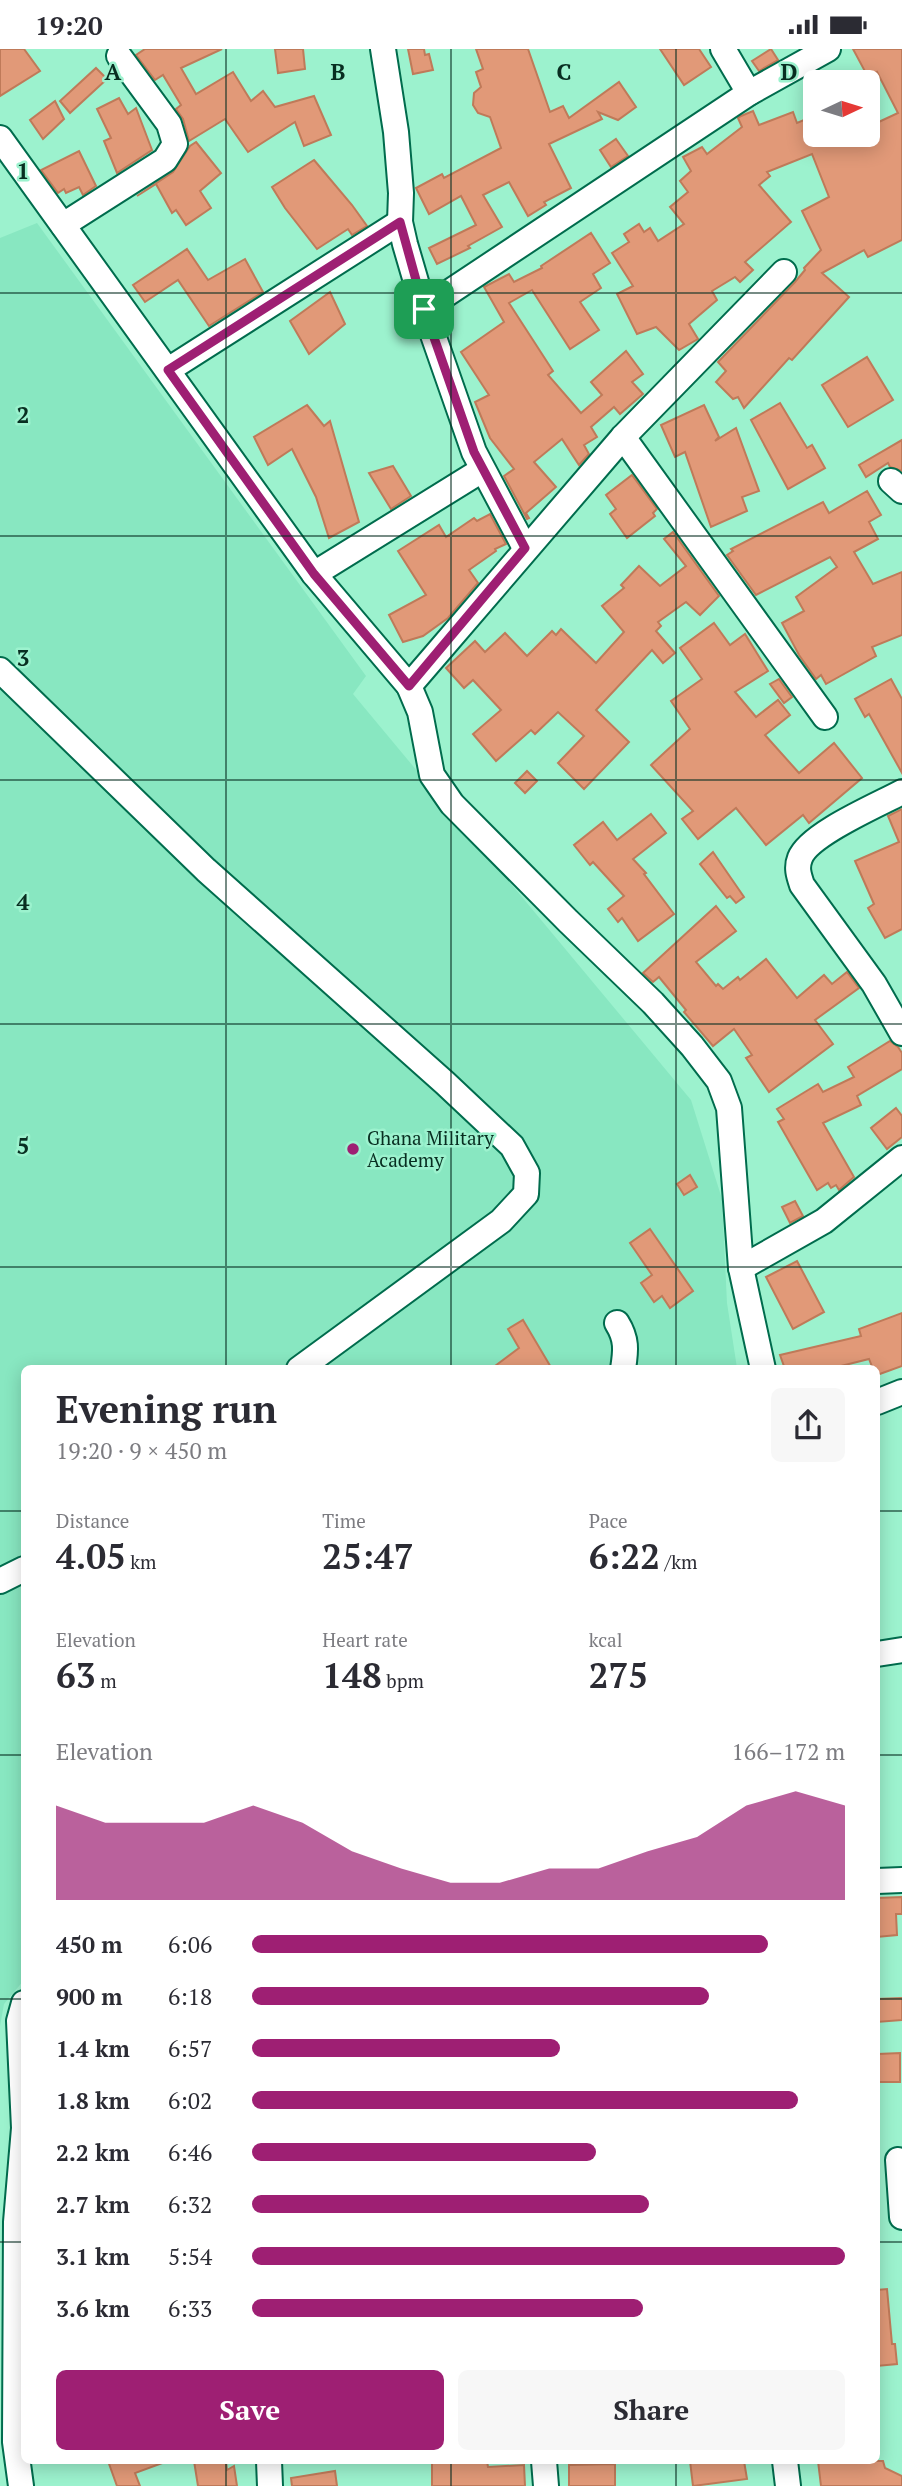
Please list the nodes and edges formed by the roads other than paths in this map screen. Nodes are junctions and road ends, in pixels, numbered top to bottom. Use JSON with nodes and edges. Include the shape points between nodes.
{"nodes":[{"id":1,"x":383,"y":49,"type":"edge"},
{"id":2,"x":723,"y":49,"type":"edge"},
{"id":3,"x":828,"y":49,"type":"edge"},
{"id":4,"x":119,"y":57,"type":"dead end"},
{"id":5,"x":749,"y":93,"type":"junction"},
{"id":6,"x":0,"y":138,"type":"edge"},
{"id":7,"x":400,"y":222,"type":"junction"},
{"id":8,"x":63,"y":225,"type":"junction"},
{"id":9,"x":783,"y":272,"type":"dead end"},
{"id":10,"x":424,"y":309,"type":"junction"},
{"id":11,"x":168,"y":370,"type":"junction"},
{"id":12,"x":623,"y":437,"type":"junction"},
{"id":13,"x":482,"y":470,"type":"junction"},
{"id":14,"x":525,"y":548,"type":"junction"},
{"id":15,"x":314,"y":574,"type":"junction"},
{"id":16,"x":0,"y":670,"type":"edge"},
{"id":17,"x":409,"y":686,"type":"junction"},
{"id":18,"x":825,"y":717,"type":"dead end"},
{"id":19,"x":902,"y":792,"type":"edge"},
{"id":20,"x":902,"y":1033,"type":"edge"},
{"id":21,"x":902,"y":1157,"type":"edge"},
{"id":22,"x":741,"y":1268,"type":"junction"},
{"id":23,"x":617,"y":1323,"type":"dead end"},
{"id":24,"x":304,"y":1365,"type":"edge"},
{"id":25,"x":624,"y":1365,"type":"edge"},
{"id":26,"x":762,"y":1365,"type":"edge"},
{"id":27,"x":902,"y":1392,"type":"edge"},
{"id":28,"x":880,"y":1401,"type":"edge"},
{"id":29,"x":21,"y":1570,"type":"edge"},
{"id":30,"x":0,"y":1581,"type":"edge"},
{"id":31,"x":21,"y":1583,"type":"edge"},
{"id":32,"x":0,"y":1589,"type":"edge"},
{"id":33,"x":902,"y":1650,"type":"edge"},
{"id":34,"x":880,"y":1654,"type":"edge"},
{"id":35,"x":902,"y":1880,"type":"edge"},
{"id":36,"x":880,"y":1881,"type":"edge"},
{"id":37,"x":21,"y":2014,"type":"edge"},
{"id":38,"x":21,"y":2089,"type":"edge"},
{"id":39,"x":892,"y":2160,"type":"edge"},
{"id":40,"x":21,"y":2170,"type":"edge"},
{"id":41,"x":902,"y":2217,"type":"edge"},
{"id":42,"x":13,"y":2223,"type":"edge"},
{"id":43,"x":8,"y":2442,"type":"edge"},
{"id":44,"x":268,"y":2464,"type":"edge"},
{"id":45,"x":544,"y":2464,"type":"edge"},
{"id":46,"x":785,"y":2464,"type":"edge"},
{"id":47,"x":21,"y":2486,"type":"edge"},
{"id":48,"x":270,"y":2486,"type":"edge"},
{"id":49,"x":546,"y":2486,"type":"edge"},
{"id":50,"x":788,"y":2486,"type":"edge"}],
"edges":[{"from":1,"to":7,"type":"street","via":[[396,132]]},
{"from":2,"to":5,"type":"street"},
{"from":3,"to":5,"type":"street"},
{"from":4,"to":8,"type":"street","via":[[169,124],[175,144],[165,160]]},
{"from":5,"to":10,"type":"street"},
{"from":6,"to":8,"type":"street"},
{"from":7,"to":10,"type":"street"},
{"from":7,"to":11,"type":"street"},
{"from":8,"to":11,"type":"street"},
{"from":9,"to":12,"type":"street"},
{"from":10,"to":13,"type":"street"},
{"from":11,"to":15,"type":"street"},
{"from":12,"to":14,"type":"street"},
{"from":12,"to":18,"type":"street"},
{"from":13,"to":14,"type":"street"},
{"from":13,"to":15,"type":"street"},
{"from":14,"to":17,"type":"street"},
{"from":15,"to":17,"type":"street"},
{"from":16,"to":24,"type":"street","via":[[206,870],[512,1146],[527,1173],[526,1194],[501,1220]]},
{"from":17,"to":22,"type":"street","via":[[420,712],[432,775],[452,804],[653,1003],[719,1081],[729,1108]]},
{"from":19,"to":20,"type":"street","via":[[817,837],[800,856],[797,871]]},
{"from":21,"to":22,"type":"street","via":[[824,1221]]},
{"from":22,"to":26,"type":"street"},
{"from":23,"to":25,"type":"street","via":[[627,1347]]},
{"from":27,"to":28,"type":"street"},
{"from":29,"to":30,"type":"street"},
{"from":31,"to":32,"type":"street"},
{"from":33,"to":34,"type":"street"},
{"from":35,"to":36,"type":"street"},
{"from":37,"to":38,"type":"street"},
{"from":39,"to":41,"type":"street"},
{"from":40,"to":42,"type":"street"},
{"from":42,"to":43,"type":"street"},
{"from":43,"to":47,"type":"street"},
{"from":44,"to":48,"type":"street"},
{"from":45,"to":49,"type":"street"},
{"from":46,"to":50,"type":"street"}]}
